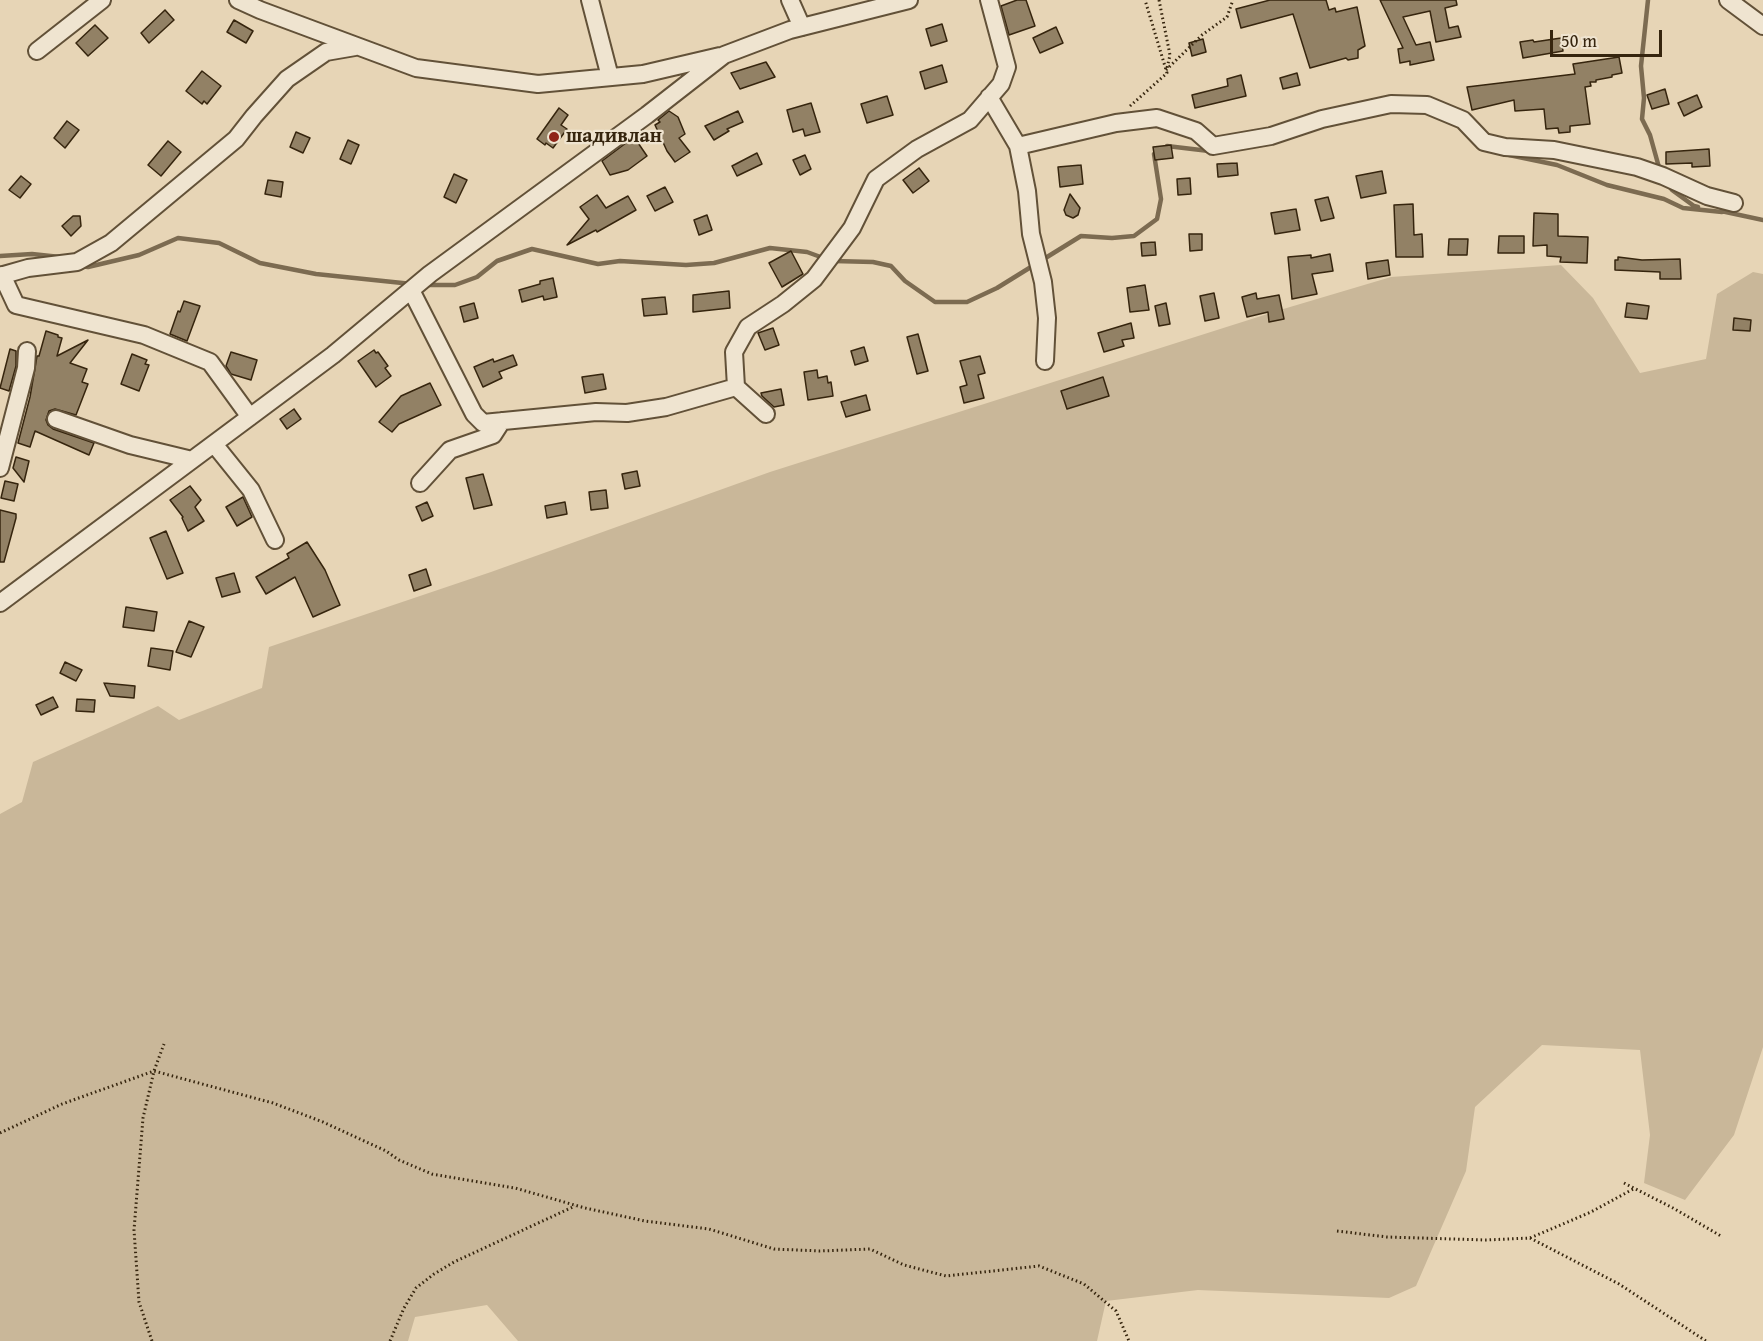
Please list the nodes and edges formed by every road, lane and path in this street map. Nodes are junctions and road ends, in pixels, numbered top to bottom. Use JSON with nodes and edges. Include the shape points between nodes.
{"nodes":[{"id":1,"x":102,"y":0,"type":"edge"},
{"id":2,"x":238,"y":0,"type":"edge"},
{"id":3,"x":590,"y":0,"type":"edge"},
{"id":4,"x":790,"y":0,"type":"edge"},
{"id":5,"x":909,"y":0,"type":"edge"},
{"id":6,"x":989,"y":0,"type":"edge"},
{"id":7,"x":1145,"y":0,"type":"edge"},
{"id":8,"x":1159,"y":0,"type":"edge"},
{"id":9,"x":1233,"y":0,"type":"edge"},
{"id":10,"x":1728,"y":0,"type":"edge"},
{"id":11,"x":1763,"y":26,"type":"edge"},
{"id":12,"x":802,"y":27,"type":"junction"},
{"id":13,"x":359,"y":47,"type":"junction"},
{"id":14,"x":37,"y":51,"type":"dead end"},
{"id":15,"x":724,"y":55,"type":"junction"},
{"id":16,"x":1166,"y":70,"type":"junction"},
{"id":17,"x":610,"y":77,"type":"junction"},
{"id":18,"x":989,"y":97,"type":"junction"},
{"id":19,"x":1109,"y":125,"type":"junction"},
{"id":20,"x":1018,"y":146,"type":"junction"},
{"id":21,"x":1734,"y":203,"type":"dead end"},
{"id":22,"x":1,"y":272,"type":"edge"},
{"id":23,"x":411,"y":290,"type":"junction"},
{"id":24,"x":27,"y":351,"type":"dead end"},
{"id":25,"x":1045,"y":362,"type":"dead end"},
{"id":26,"x":736,"y":387,"type":"junction"},
{"id":27,"x":766,"y":414,"type":"dead end"},
{"id":28,"x":250,"y":417,"type":"junction"},
{"id":29,"x":56,"y":419,"type":"dead end"},
{"id":30,"x":502,"y":421,"type":"junction"},
{"id":31,"x":214,"y":444,"type":"junction"},
{"id":32,"x":192,"y":460,"type":"junction"},
{"id":33,"x":0,"y":468,"type":"edge"},
{"id":34,"x":420,"y":483,"type":"dead end"},
{"id":35,"x":275,"y":540,"type":"dead end"},
{"id":36,"x":3,"y":596,"type":"edge"},
{"id":37,"x":164,"y":1044,"type":"dead end"},
{"id":38,"x":154,"y":1071,"type":"junction"},
{"id":39,"x":0,"y":1133,"type":"edge"},
{"id":40,"x":1624,"y":1183,"type":"dead end"},
{"id":41,"x":1635,"y":1188,"type":"junction"},
{"id":42,"x":577,"y":1206,"type":"junction"},
{"id":43,"x":1337,"y":1231,"type":"dead end"},
{"id":44,"x":1721,"y":1236,"type":"dead end"},
{"id":45,"x":1530,"y":1238,"type":"junction"},
{"id":46,"x":152,"y":1341,"type":"edge"},
{"id":47,"x":390,"y":1341,"type":"edge"},
{"id":48,"x":1129,"y":1341,"type":"edge"},
{"id":49,"x":1706,"y":1341,"type":"edge"}],
"edges":[{"from":1,"to":14,"type":"street"},
{"from":2,"to":13,"type":"street"},
{"from":3,"to":17,"type":"street"},
{"from":4,"to":12,"type":"street"},
{"from":5,"to":12,"type":"street"},
{"from":6,"to":18,"type":"street","via":[[1007,67],[1001,84]]},
{"from":7,"to":16,"type":"path"},
{"from":8,"to":16,"type":"path","via":[[1170,55]]},
{"from":9,"to":16,"type":"path","via":[[1227,17]]},
{"from":10,"to":11,"type":"street"},
{"from":12,"to":15,"type":"street"},
{"from":13,"to":17,"type":"street","via":[[416,68],[538,84]]},
{"from":13,"to":22,"type":"street","via":[[326,52],[287,79],[236,139],[111,243],[77,262]]},
{"from":15,"to":17,"type":"street","via":[[642,74]]},
{"from":15,"to":23,"type":"street"},
{"from":16,"to":19,"type":"path"},
{"from":18,"to":20,"type":"street"},
{"from":18,"to":26,"type":"street","via":[[970,120],[917,149],[876,179],[852,228],[814,279],[748,327],[734,352]]},
{"from":19,"to":20,"type":"street"},
{"from":19,"to":21,"type":"street","via":[[1156,118],[1196,131],[1213,146],[1271,136],[1322,119],[1391,104],[1426,105],[1463,120],[1484,142],[1554,150],[1637,168]]},
{"from":20,"to":25,"type":"street","via":[[1031,234],[1043,282],[1047,318]]},
{"from":22,"to":28,"type":"street","via":[[16,305],[144,335],[210,362]]},
{"from":23,"to":28,"type":"street","via":[[333,356]]},
{"from":23,"to":30,"type":"street","via":[[474,414],[483,423]]},
{"from":24,"to":33,"type":"street"},
{"from":26,"to":27,"type":"street"},
{"from":26,"to":30,"type":"street","via":[[666,407],[627,413]]},
{"from":28,"to":31,"type":"street"},
{"from":29,"to":32,"type":"street"},
{"from":30,"to":34,"type":"street","via":[[493,435],[450,450]]},
{"from":31,"to":32,"type":"street"},
{"from":31,"to":35,"type":"street","via":[[251,490]]},
{"from":32,"to":36,"type":"street"},
{"from":37,"to":38,"type":"path"},
{"from":38,"to":39,"type":"path","via":[[62,1104]]},
{"from":38,"to":42,"type":"path","via":[[273,1103],[386,1150],[432,1174],[515,1188]]},
{"from":38,"to":46,"type":"path","via":[[143,1118],[135,1230],[139,1302]]},
{"from":40,"to":41,"type":"path"},
{"from":41,"to":44,"type":"path"},
{"from":41,"to":45,"type":"path"},
{"from":42,"to":47,"type":"path","via":[[434,1274],[416,1288]]},
{"from":42,"to":48,"type":"path","via":[[645,1221],[709,1229],[774,1249],[870,1249],[904,1265],[946,1276],[1039,1266],[1084,1284],[1116,1311]]},
{"from":43,"to":45,"type":"path","via":[[1387,1237]]},
{"from":45,"to":49,"type":"path","via":[[1619,1284]]}]}
